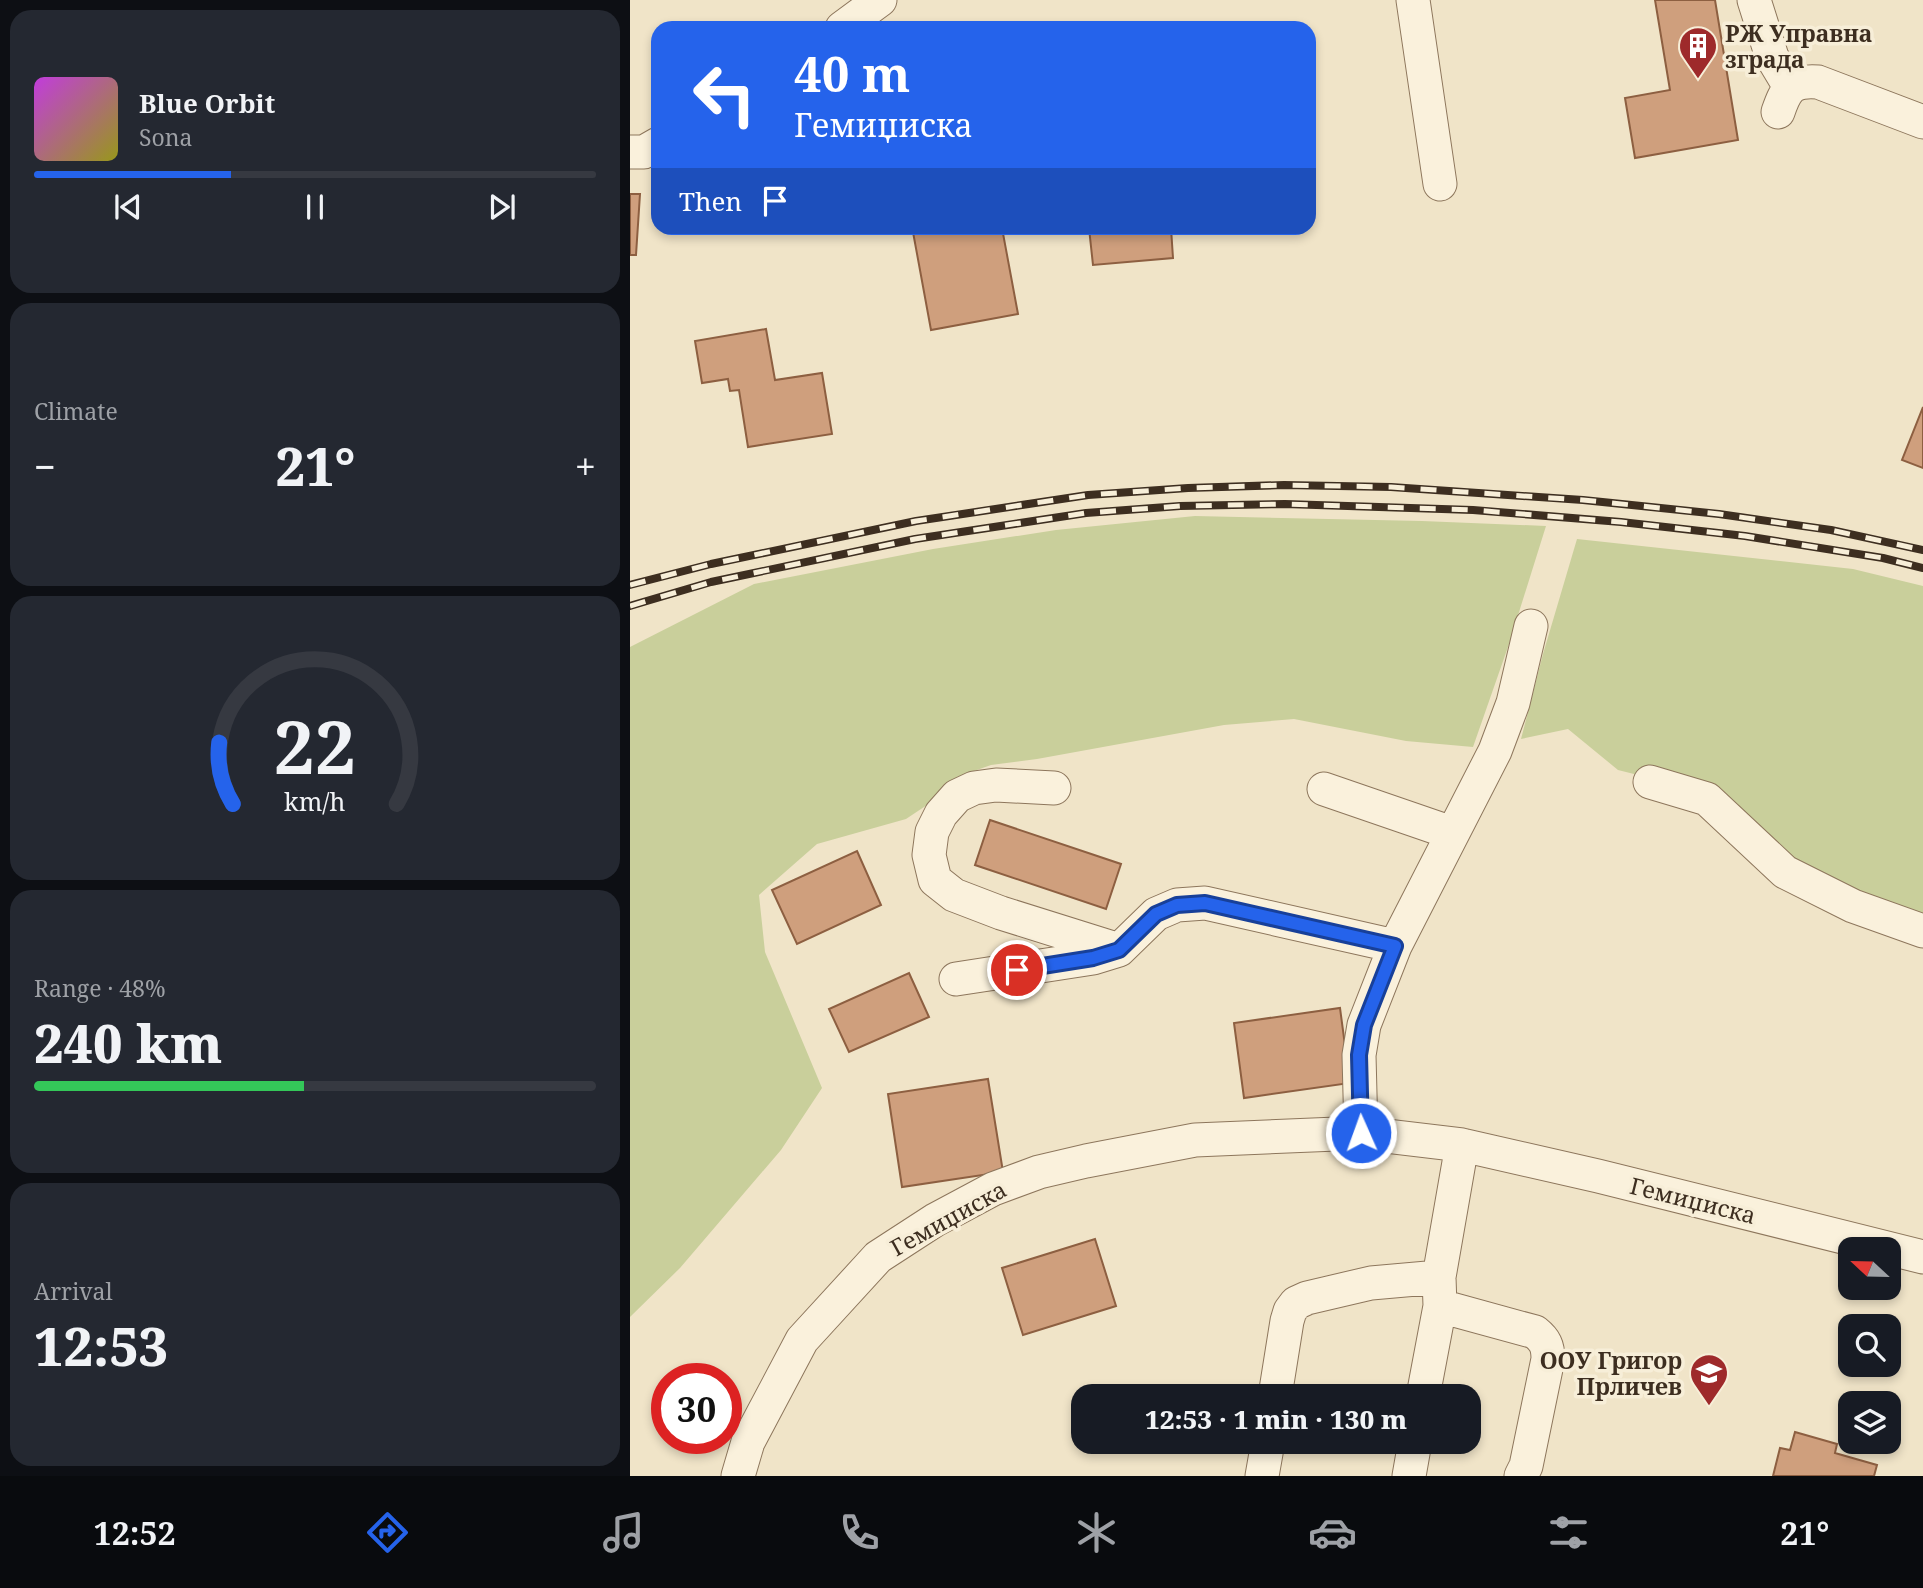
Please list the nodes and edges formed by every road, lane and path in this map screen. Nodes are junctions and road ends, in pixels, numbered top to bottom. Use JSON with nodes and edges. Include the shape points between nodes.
{"nodes":[{"id":1,"x":880,"y":0,"type":"edge"},
{"id":2,"x":1413,"y":0,"type":"edge"},
{"id":3,"x":1754,"y":0,"type":"edge"},
{"id":4,"x":852,"y":21,"type":"edge"},
{"id":5,"x":1923,"y":122,"type":"edge"},
{"id":6,"x":651,"y":148,"type":"edge"},
{"id":7,"x":630,"y":152,"type":"edge"},
{"id":8,"x":1440,"y":184,"type":"dead end"},
{"id":9,"x":1531,"y":626,"type":"dead end"},
{"id":10,"x":1650,"y":782,"type":"dead end"},
{"id":11,"x":1054,"y":788,"type":"dead end"},
{"id":12,"x":1324,"y":789,"type":"dead end"},
{"id":13,"x":1452,"y":833,"type":"junction"},
{"id":14,"x":1923,"y":931,"type":"edge"},
{"id":15,"x":1395,"y":946,"type":"junction"},
{"id":16,"x":1119,"y":950,"type":"junction"},
{"id":17,"x":956,"y":979,"type":"dead end"},
{"id":18,"x":1361,"y":1133,"type":"junction"},
{"id":19,"x":1462,"y":1145,"type":"junction"},
{"id":20,"x":1923,"y":1257,"type":"edge"},
{"id":21,"x":1439,"y":1292,"type":"junction"},
{"id":22,"x":1277,"y":1384,"type":"edge"},
{"id":23,"x":1425,"y":1384,"type":"edge"},
{"id":24,"x":1266,"y":1454,"type":"edge"},
{"id":25,"x":1413,"y":1454,"type":"edge"},
{"id":26,"x":738,"y":1476,"type":"edge"},
{"id":27,"x":1262,"y":1476,"type":"edge"},
{"id":28,"x":1409,"y":1476,"type":"edge"},
{"id":29,"x":1521,"y":1476,"type":"edge"}],
"edges":[{"from":1,"to":4,"type":"street"},
{"from":2,"to":8,"type":"street"},
{"from":3,"to":5,"type":"street","via":[[1784,99],[1802,81],[1818,82]]},
{"from":6,"to":7,"type":"street"},
{"from":9,"to":13,"type":"street","via":[[1513,703],[1495,751]]},
{"from":10,"to":14,"type":"street","via":[[1707,799],[1785,872],[1853,906]]},
{"from":11,"to":16,"type":"street","via":[[996,785],[957,796],[932,832],[929,855],[934,880],[954,895],[1000,913]]},
{"from":12,"to":13,"type":"street"},
{"from":13,"to":15,"type":"street"},
{"from":15,"to":16,"type":"street","via":[[1205,903],[1177,905],[1156,914]]},
{"from":15,"to":18,"type":"street","via":[[1364,1025],[1359,1055]]},
{"from":16,"to":17,"type":"street"},
{"from":18,"to":19,"type":"street","name":"Гемиџиска"},
{"from":18,"to":26,"type":"street","name":"Гемиџиска","via":[[1195,1140],[1086,1161],[993,1189],[935,1220],[878,1257],[802,1340],[748,1442]]},
{"from":19,"to":20,"type":"street","name":"Гемиџиска"},
{"from":19,"to":21,"type":"street"},
{"from":21,"to":22,"type":"street","via":[[1371,1283],[1296,1303],[1287,1321]]},
{"from":21,"to":23,"type":"street"},
{"from":21,"to":29,"type":"street","via":[[1535,1332],[1548,1347]]},
{"from":24,"to":27,"type":"street"},
{"from":25,"to":28,"type":"street"}]}
